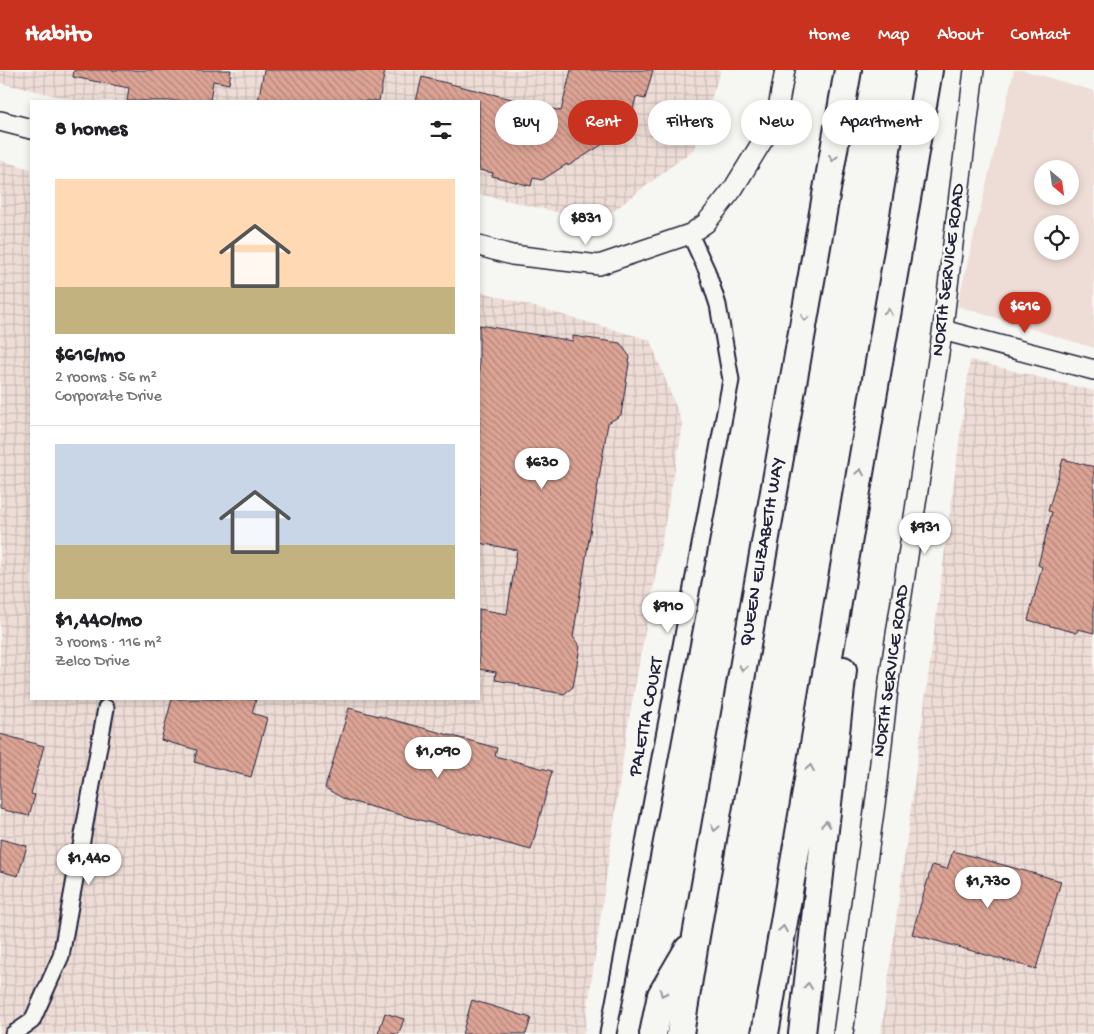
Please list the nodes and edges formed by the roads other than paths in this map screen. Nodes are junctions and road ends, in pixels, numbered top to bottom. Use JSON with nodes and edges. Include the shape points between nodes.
{"nodes":[{"id":1,"x":785,"y":70,"type":"edge"},
{"id":2,"x":848,"y":70,"type":"edge"},
{"id":3,"x":929,"y":70,"type":"edge"},
{"id":4,"x":974,"y":70,"type":"edge"},
{"id":5,"x":0,"y":121,"type":"edge"},
{"id":6,"x":30,"y":129,"type":"edge"},
{"id":7,"x":690,"y":234,"type":"junction"},
{"id":8,"x":480,"y":246,"type":"edge"},
{"id":9,"x":943,"y":327,"type":"junction"},
{"id":10,"x":1094,"y":370,"type":"edge"},
{"id":11,"x":852,"y":520,"type":"junction"},
{"id":12,"x":106,"y":708,"type":"dead end"},
{"id":13,"x":696,"y":936,"type":"junction"},
{"id":14,"x":14,"y":1034,"type":"edge"},
{"id":15,"x":608,"y":1034,"type":"edge"},
{"id":16,"x":653,"y":1034,"type":"edge"},
{"id":17,"x":680,"y":1034,"type":"edge"},
{"id":18,"x":765,"y":1034,"type":"edge"},
{"id":19,"x":802,"y":1034,"type":"edge"},
{"id":20,"x":843,"y":1034,"type":"edge"}],
"edges":[{"from":1,"to":7,"type":"street","via":[[776,120],[734,189],[706,223]]},
{"from":2,"to":13,"type":"highway","name":"QUEEN ELIZABETH WAY","one_way":true},
{"from":11,"to":3,"type":"highway","one_way":true},
{"from":4,"to":9,"type":"street","name":"NORTH SERVICE ROAD"},
{"from":5,"to":6,"type":"street"},
{"from":7,"to":8,"type":"street","via":[[599,265],[512,255]]},
{"from":7,"to":15,"type":"street","name":"PALETTA COURT","via":[[718,305],[730,380]]},
{"from":9,"to":10,"type":"street","via":[[950,332]]},
{"from":9,"to":20,"type":"street","name":"NORTH SERVICE ROAD","via":[[889,680]]},
{"from":18,"to":11,"type":"highway","one_way":true},
{"from":19,"to":11,"type":"highway","one_way":true,"via":[[854,576]]},
{"from":12,"to":14,"type":"street","via":[[61,956],[32,1021]]},
{"from":13,"to":16,"type":"highway","one_way":true,"via":[[661,996]]},
{"from":13,"to":17,"type":"highway","name":"QUEEN ELIZABETH WAY"}]}
